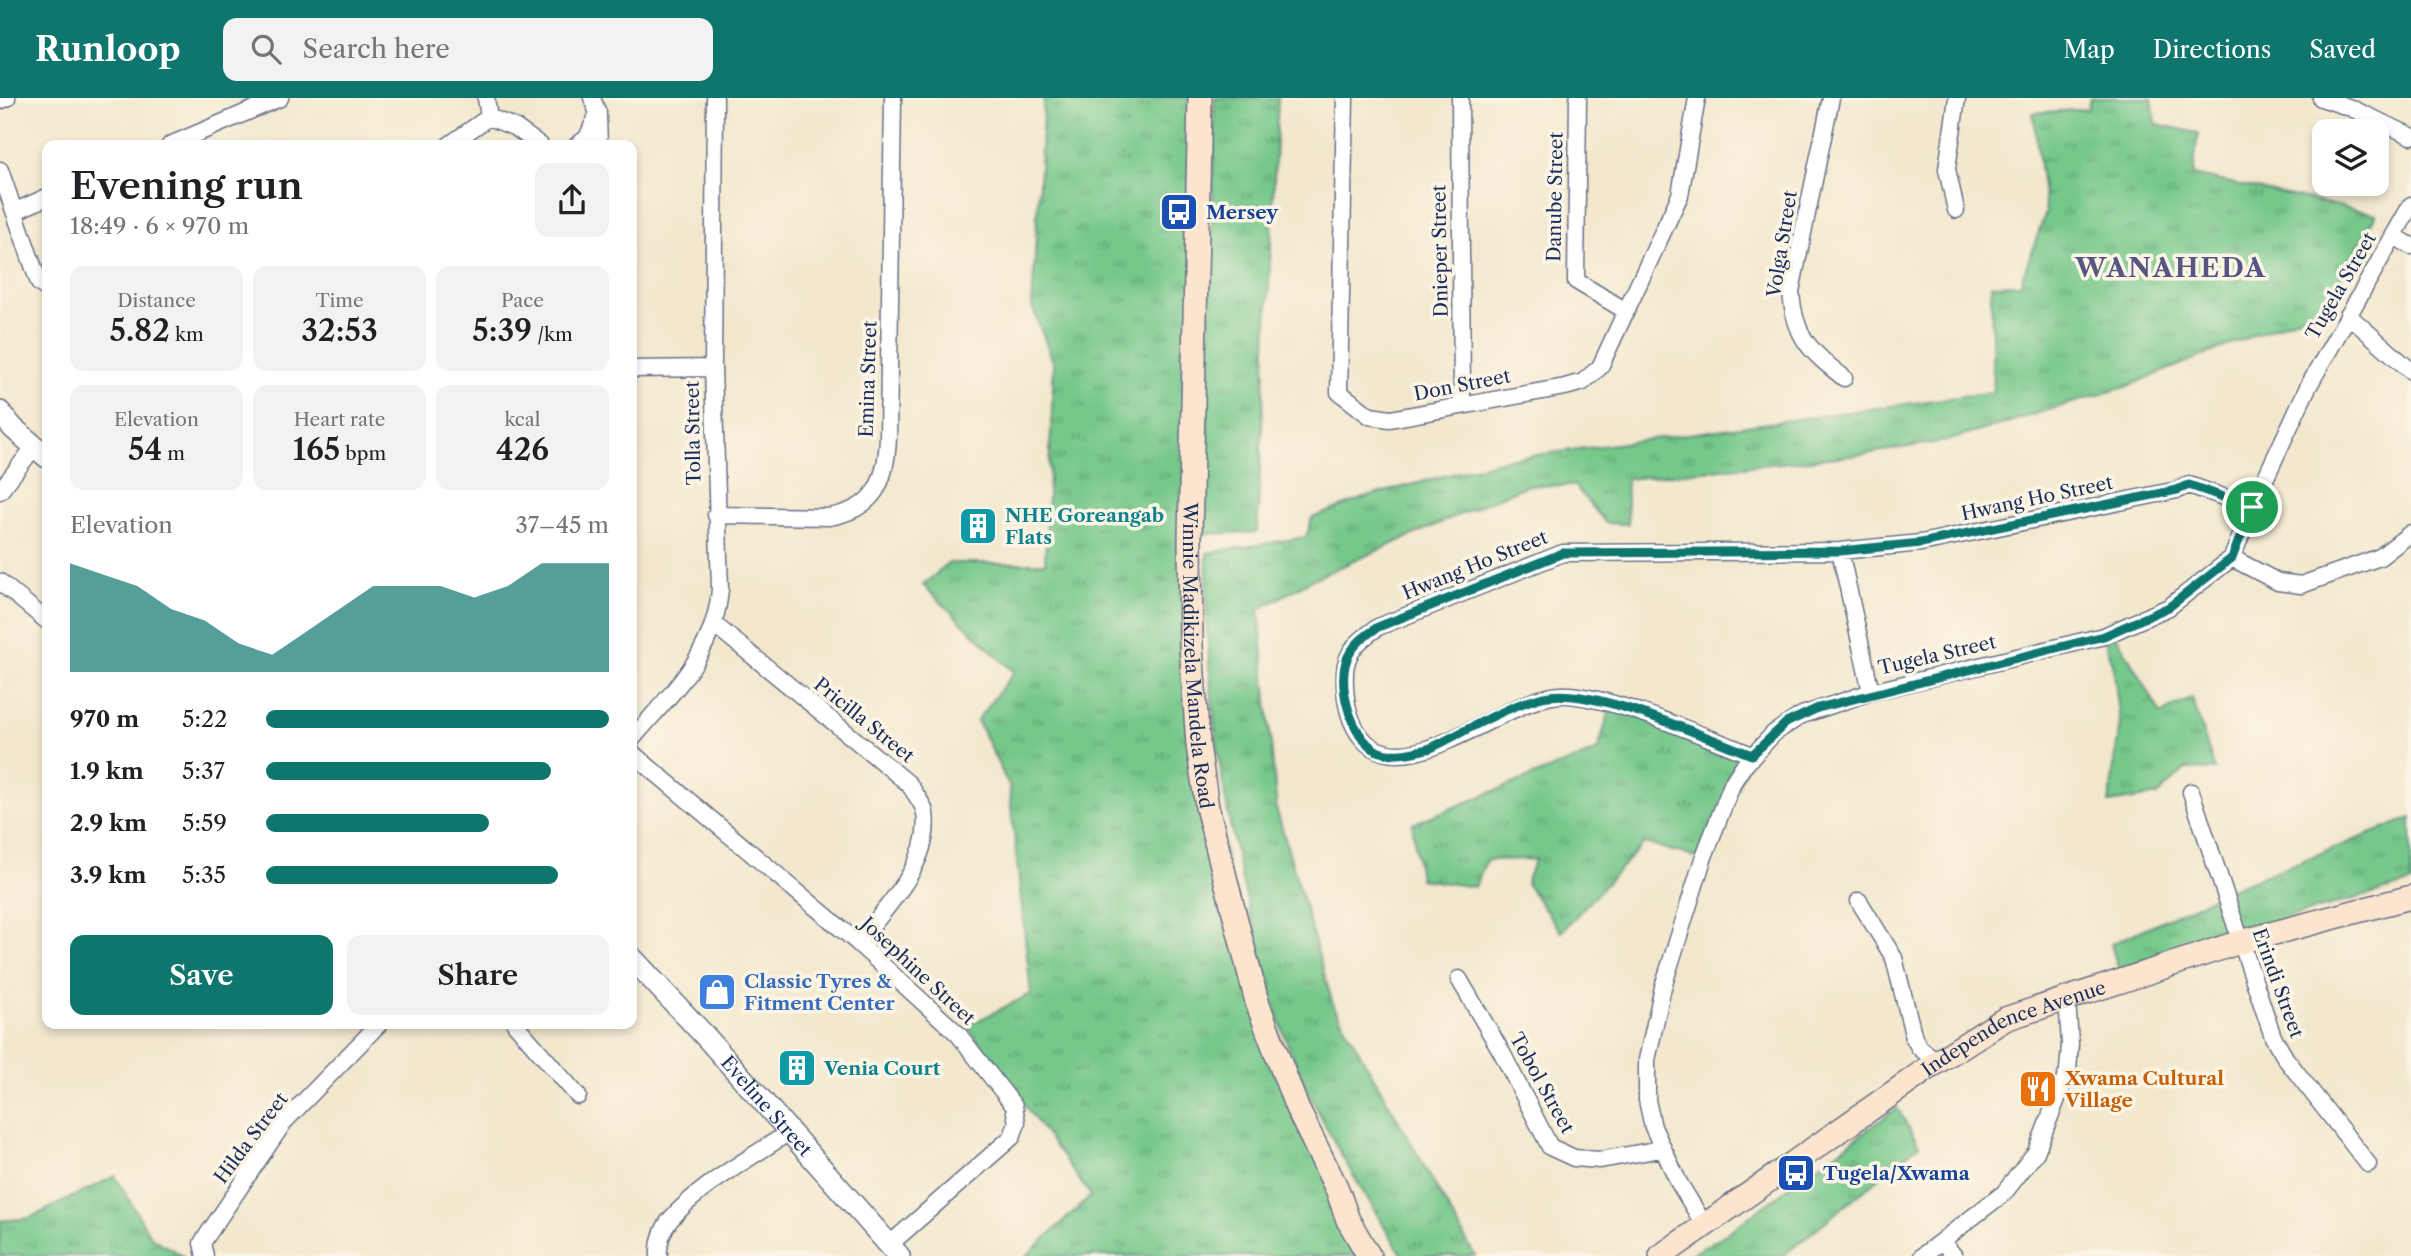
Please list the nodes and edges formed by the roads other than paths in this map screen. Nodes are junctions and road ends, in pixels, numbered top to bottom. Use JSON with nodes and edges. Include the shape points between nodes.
{"nodes":[{"id":1,"x":7,"y":98,"type":"edge"},
{"id":2,"x":281,"y":98,"type":"edge"},
{"id":3,"x":486,"y":98,"type":"edge"},
{"id":4,"x":715,"y":98,"type":"edge"},
{"id":5,"x":893,"y":98,"type":"edge"},
{"id":6,"x":1200,"y":98,"type":"edge"},
{"id":7,"x":1345,"y":98,"type":"edge"},
{"id":8,"x":1460,"y":98,"type":"edge"},
{"id":9,"x":1578,"y":98,"type":"edge"},
{"id":10,"x":1697,"y":98,"type":"edge"},
{"id":11,"x":1830,"y":98,"type":"edge"},
{"id":12,"x":1957,"y":98,"type":"edge"},
{"id":13,"x":2321,"y":98,"type":"edge"},
{"id":14,"x":0,"y":101,"type":"edge"},
{"id":15,"x":596,"y":103,"type":"edge"},
{"id":16,"x":489,"y":117,"type":"junction"},
{"id":17,"x":2411,"y":136,"type":"edge"},
{"id":18,"x":182,"y":140,"type":"edge"},
{"id":19,"x":456,"y":140,"type":"edge"},
{"id":20,"x":533,"y":140,"type":"edge"},
{"id":21,"x":584,"y":140,"type":"edge"},
{"id":22,"x":599,"y":140,"type":"edge"},
{"id":23,"x":0,"y":170,"type":"edge"},
{"id":24,"x":42,"y":199,"type":"edge"},
{"id":25,"x":2411,"y":205,"type":"edge"},
{"id":26,"x":1956,"y":210,"type":"dead end"},
{"id":27,"x":16,"y":211,"type":"junction"},
{"id":28,"x":2394,"y":236,"type":"junction"},
{"id":29,"x":2411,"y":246,"type":"edge"},
{"id":30,"x":42,"y":285,"type":"edge"},
{"id":31,"x":1626,"y":311,"type":"junction"},
{"id":32,"x":2348,"y":315,"type":"junction"},
{"id":33,"x":713,"y":368,"type":"junction"},
{"id":34,"x":637,"y":369,"type":"edge"},
{"id":35,"x":2411,"y":371,"type":"edge"},
{"id":36,"x":1844,"y":378,"type":"dead end"},
{"id":37,"x":1462,"y":404,"type":"junction"},
{"id":38,"x":0,"y":412,"type":"edge"},
{"id":39,"x":41,"y":452,"type":"edge"},
{"id":40,"x":0,"y":491,"type":"edge"},
{"id":41,"x":2252,"y":507,"type":"junction"},
{"id":42,"x":716,"y":515,"type":"junction"},
{"id":43,"x":2411,"y":533,"type":"edge"},
{"id":44,"x":1840,"y":551,"type":"junction"},
{"id":45,"x":2232,"y":558,"type":"junction"},
{"id":46,"x":0,"y":582,"type":"edge"},
{"id":47,"x":42,"y":617,"type":"edge"},
{"id":48,"x":715,"y":625,"type":"junction"},
{"id":49,"x":1871,"y":692,"type":"junction"},
{"id":50,"x":637,"y":733,"type":"edge"},
{"id":51,"x":1752,"y":755,"type":"junction"},
{"id":52,"x":637,"y":757,"type":"edge"},
{"id":53,"x":2191,"y":792,"type":"dead end"},
{"id":54,"x":1859,"y":901,"type":"dead end"},
{"id":55,"x":2409,"y":903,"type":"edge"},
{"id":56,"x":2240,"y":942,"type":"junction"},
{"id":57,"x":858,"y":943,"type":"junction"},
{"id":58,"x":637,"y":964,"type":"edge"},
{"id":59,"x":1459,"y":979,"type":"dead end"},
{"id":60,"x":2067,"y":998,"type":"junction"},
{"id":61,"x":374,"y":1029,"type":"edge"},
{"id":62,"x":519,"y":1029,"type":"edge"},
{"id":63,"x":1937,"y":1062,"type":"junction"},
{"id":64,"x":578,"y":1096,"type":"dead end"},
{"id":65,"x":789,"y":1132,"type":"junction"},
{"id":66,"x":1661,"y":1149,"type":"junction"},
{"id":67,"x":2368,"y":1164,"type":"dead end"},
{"id":68,"x":1337,"y":1189,"type":"junction"},
{"id":69,"x":1705,"y":1226,"type":"junction"},
{"id":70,"x":1942,"y":1241,"type":"junction"},
{"id":71,"x":894,"y":1250,"type":"edge"},
{"id":72,"x":205,"y":1256,"type":"edge"},
{"id":73,"x":659,"y":1256,"type":"edge"},
{"id":74,"x":1369,"y":1256,"type":"edge"},
{"id":75,"x":1384,"y":1256,"type":"edge"},
{"id":76,"x":1661,"y":1256,"type":"edge"},
{"id":77,"x":1922,"y":1256,"type":"edge"},
{"id":78,"x":1954,"y":1256,"type":"edge"}],
"edges":[{"from":1,"to":14,"type":"street"},
{"from":2,"to":18,"type":"street"},
{"from":3,"to":16,"type":"street"},
{"from":4,"to":33,"type":"street","name":"Tolla Street"},
{"from":5,"to":42,"type":"street","name":"Emina Street","via":[[887,464],[878,487],[867,503],[829,517]]},
{"from":6,"to":68,"type":"main road","name":"Winnie Madikizela Mandela Road","via":[[1190,537],[1198,745],[1210,818],[1256,1002],[1297,1108]]},
{"from":7,"to":37,"type":"street","name":"Don Street","via":[[1339,392],[1370,416],[1390,419]]},
{"from":8,"to":37,"type":"street","name":"Dnieper Street"},
{"from":9,"to":31,"type":"street","name":"Danube Street","via":[[1576,281]]},
{"from":10,"to":31,"type":"street","name":"Don Street","via":[[1680,195]]},
{"from":11,"to":36,"type":"street","name":"Volga Street","via":[[1791,291],[1793,318],[1802,339]]},
{"from":12,"to":26,"type":"street","via":[[1947,169]]},
{"from":13,"to":17,"type":"street"},
{"from":15,"to":21,"type":"street"},
{"from":15,"to":22,"type":"street"},
{"from":16,"to":19,"type":"street"},
{"from":16,"to":20,"type":"street"},
{"from":23,"to":27,"type":"street"},
{"from":24,"to":27,"type":"street"},
{"from":25,"to":28,"type":"street","name":"Tugela Street"},
{"from":27,"to":30,"type":"street"},
{"from":28,"to":29,"type":"street"},
{"from":28,"to":32,"type":"street","name":"Tugela Street"},
{"from":31,"to":37,"type":"street","name":"Don Street","via":[[1600,367],[1583,382]]},
{"from":32,"to":35,"type":"street"},
{"from":32,"to":41,"type":"street","name":"Tugela Street","via":[[2308,387]]},
{"from":33,"to":34,"type":"street"},
{"from":33,"to":42,"type":"street","name":"Tolla Street"},
{"from":38,"to":39,"type":"street"},
{"from":39,"to":40,"type":"street"},
{"from":41,"to":44,"type":"street","name":"Hwang Ho Street","via":[[2189,485],[1979,533]]},
{"from":41,"to":45,"type":"street","name":"Tugela Street"},
{"from":42,"to":48,"type":"street","name":"Tolla Street","via":[[720,589]]},
{"from":43,"to":45,"type":"street","via":[[2380,557],[2301,585],[2278,582]]},
{"from":44,"to":49,"type":"street"},
{"from":44,"to":51,"type":"street","name":"Hwang Ho Street","via":[[1563,553],[1378,627],[1348,655],[1345,688],[1351,722],[1377,751],[1391,754],[1431,748],[1531,701],[1570,695],[1648,716]]},
{"from":45,"to":49,"type":"street","name":"Tugela Street","via":[[2169,607],[2104,636]]},
{"from":46,"to":47,"type":"street"},
{"from":48,"to":50,"type":"street","name":"Tolla Street","via":[[695,663]]},
{"from":48,"to":57,"type":"street","name":"Pricilla Street","via":[[909,784],[925,811],[925,841],[912,868]]},
{"from":49,"to":51,"type":"street","name":"Tugela Street","via":[[1802,715]]},
{"from":51,"to":66,"type":"street","name":"Tugela Street","via":[[1733,782],[1703,859],[1653,1023],[1647,1100]]},
{"from":52,"to":57,"type":"street","name":"Josephine Street"},
{"from":53,"to":56,"type":"street","name":"Erindi Street"},
{"from":54,"to":63,"type":"street","via":[[1894,958],[1914,1038]]},
{"from":55,"to":56,"type":"main road","name":"Independence Avenue"},
{"from":56,"to":60,"type":"main road","name":"Independence Avenue"},
{"from":56,"to":67,"type":"street","name":"Erindi Street","via":[[2278,1048]]},
{"from":57,"to":71,"type":"street","name":"Josephine Street","via":[[958,1034],[1006,1093],[1017,1123],[1012,1137]]},
{"from":58,"to":65,"type":"street","name":"Eveline Street"},
{"from":59,"to":66,"type":"street","name":"Tobol Street","via":[[1550,1147],[1574,1158],[1600,1160]]},
{"from":60,"to":63,"type":"main road","name":"Independence Avenue","via":[[2005,1019]]},
{"from":60,"to":70,"type":"street","via":[[2068,1070],[2036,1152],[2004,1193]]},
{"from":61,"to":72,"type":"street","name":"Hilda Street","via":[[284,1122],[202,1243]]},
{"from":62,"to":64,"type":"street"},
{"from":63,"to":69,"type":"main road","name":"Independence Avenue"},
{"from":65,"to":71,"type":"street","name":"Eveline Street"},
{"from":65,"to":73,"type":"street","via":[[693,1198],[668,1222],[658,1245]]},
{"from":66,"to":69,"type":"street","name":"Tugela Street"},
{"from":68,"to":74,"type":"main road","name":"Winnie Madikizela Mandela Road"},
{"from":68,"to":75,"type":"main road","name":"Winnie Madikizela Mandela Road","via":[[1359,1214]]},
{"from":69,"to":76,"type":"main road","name":"Independence Avenue"},
{"from":70,"to":77,"type":"street"},
{"from":70,"to":78,"type":"street"}]}
